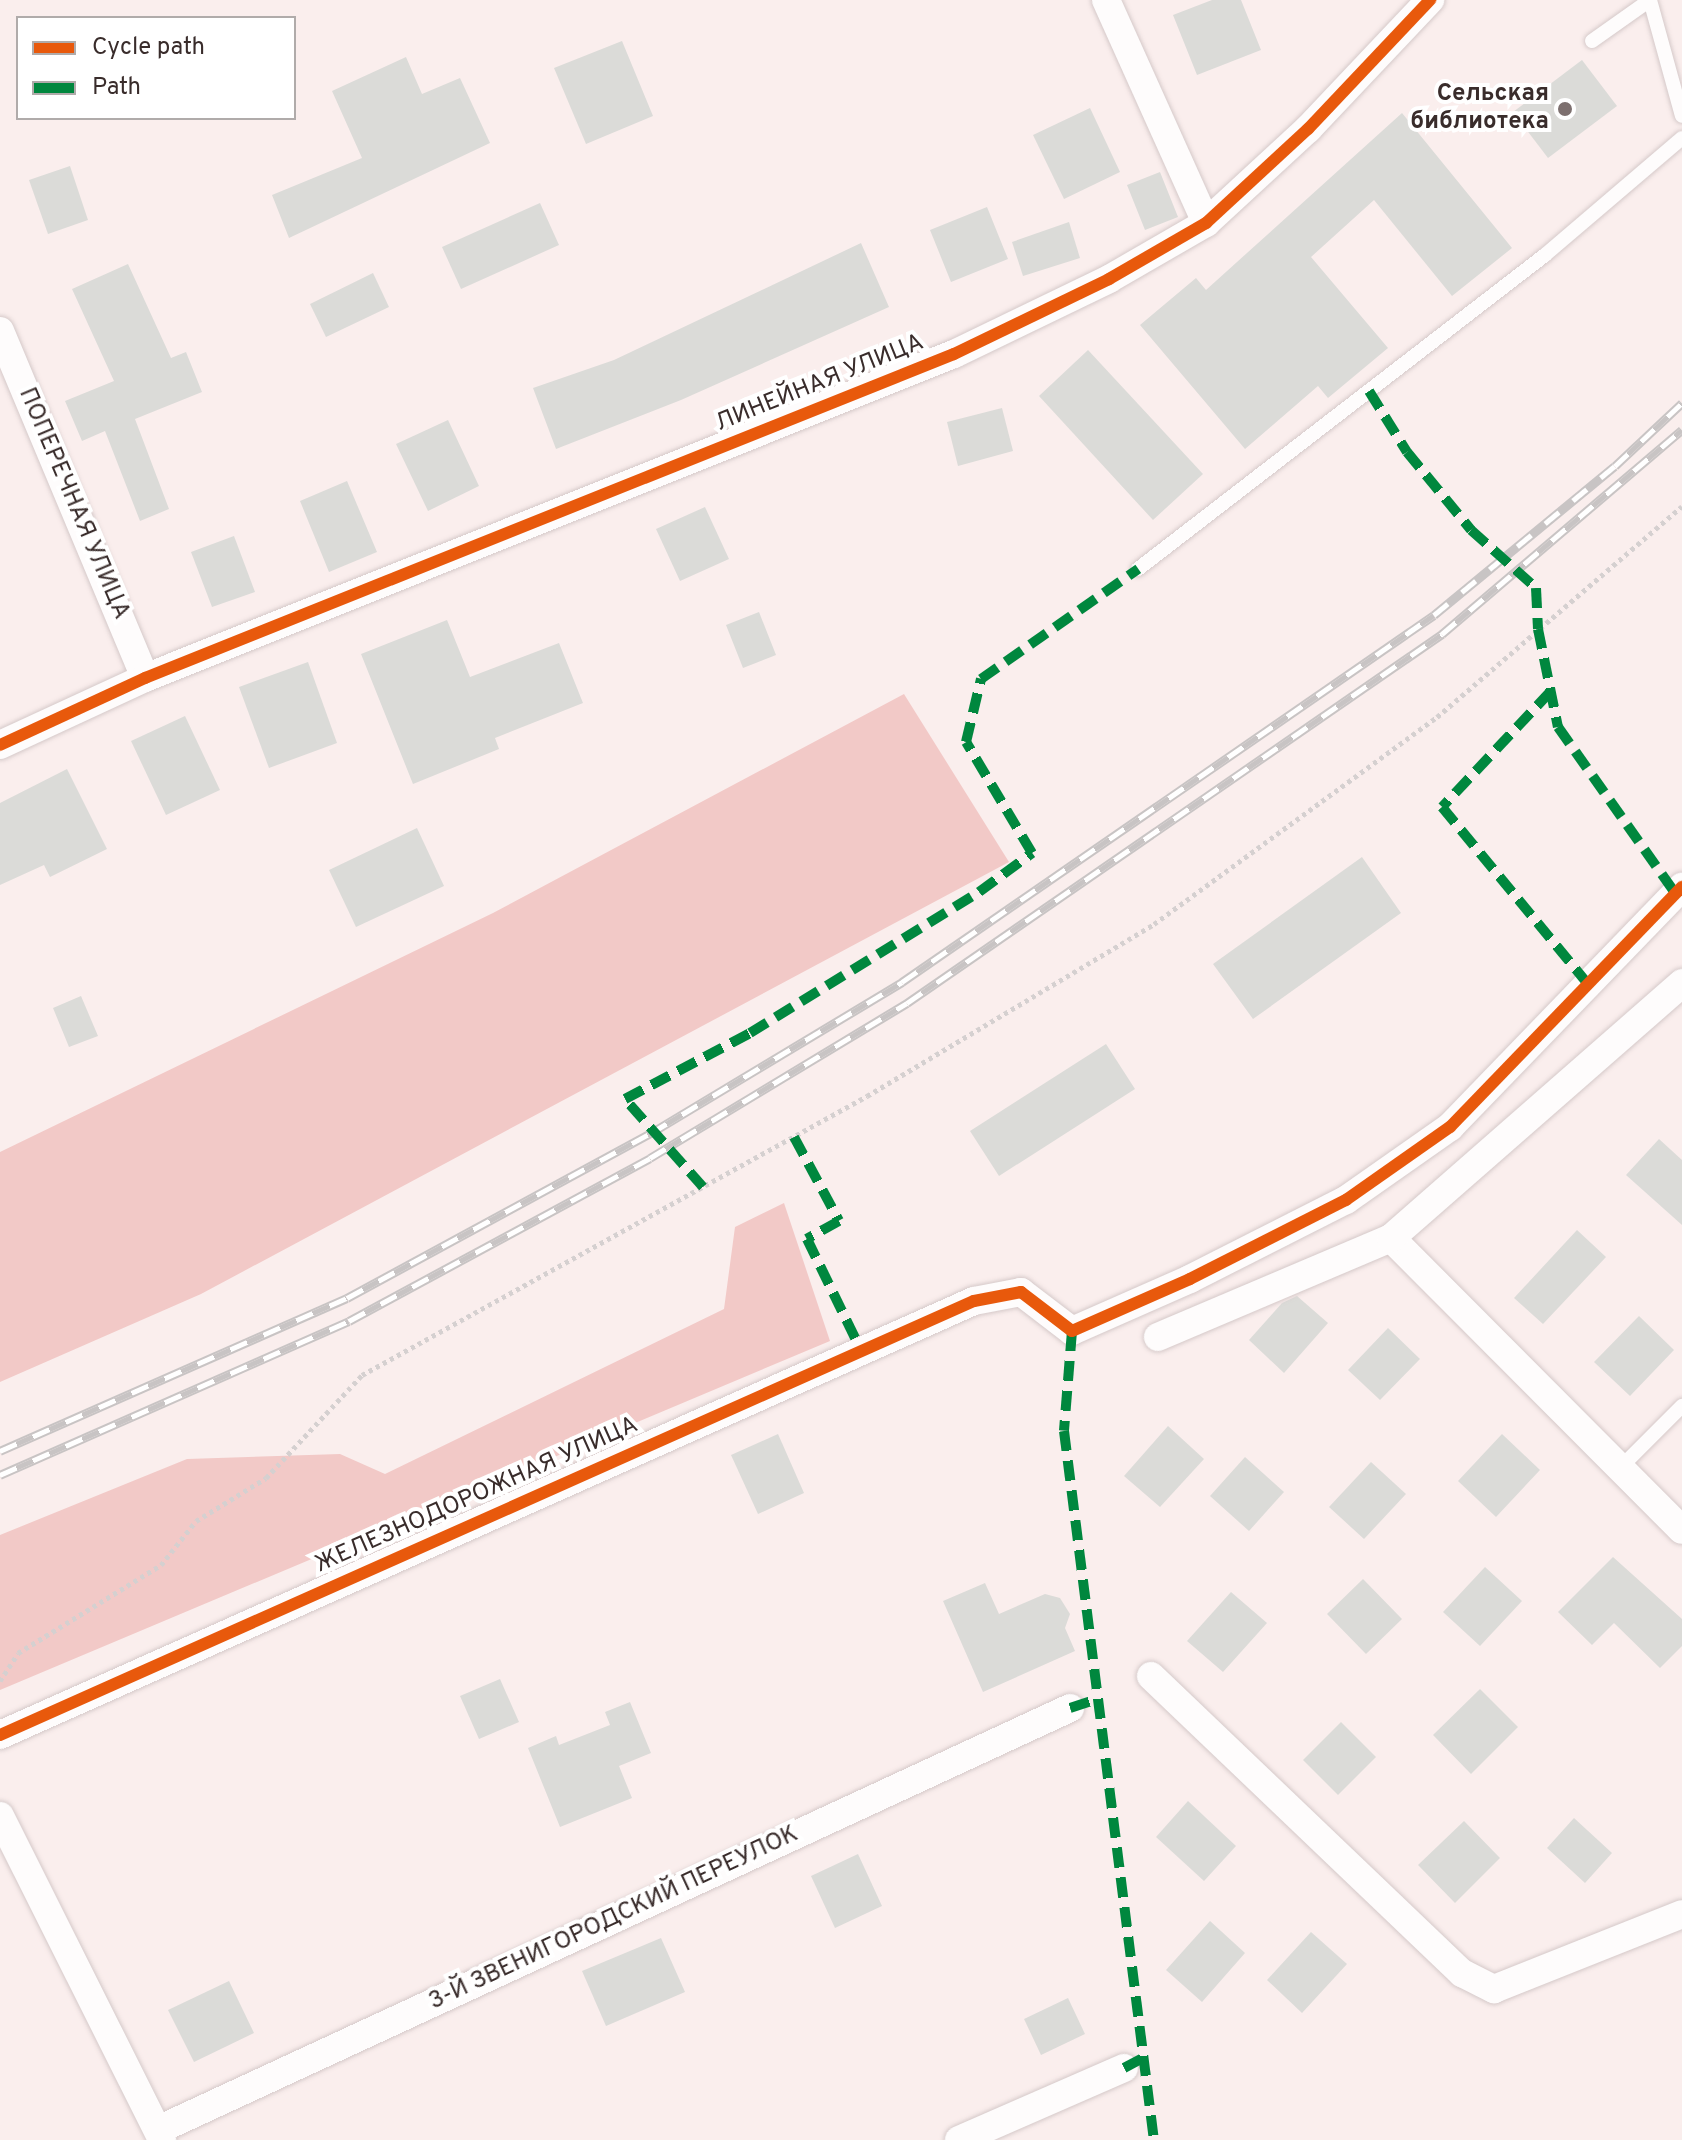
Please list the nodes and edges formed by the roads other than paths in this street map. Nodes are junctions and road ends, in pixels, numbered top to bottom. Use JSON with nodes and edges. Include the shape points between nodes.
{"nodes":[{"id":1,"x":1106,"y":0,"type":"edge"},
{"id":2,"x":1430,"y":0,"type":"edge"},
{"id":3,"x":1592,"y":41,"type":"dead end"},
{"id":4,"x":1682,"y":116,"type":"edge"},
{"id":5,"x":1682,"y":138,"type":"edge"},
{"id":6,"x":1206,"y":223,"type":"junction"},
{"id":7,"x":0,"y":331,"type":"edge"},
{"id":8,"x":1138,"y":569,"type":"dead end"},
{"id":9,"x":145,"y":678,"type":"junction"},
{"id":10,"x":0,"y":745,"type":"edge"},
{"id":11,"x":1682,"y":887,"type":"edge"},
{"id":12,"x":1682,"y":983,"type":"edge"},
{"id":13,"x":1391,"y":1238,"type":"junction"},
{"id":14,"x":1158,"y":1337,"type":"dead end"},
{"id":15,"x":1682,"y":1406,"type":"edge"},
{"id":16,"x":1620,"y":1468,"type":"junction"},
{"id":17,"x":1682,"y":1530,"type":"edge"},
{"id":18,"x":1151,"y":1676,"type":"dead end"},
{"id":19,"x":1070,"y":1708,"type":"dead end"},
{"id":20,"x":0,"y":1735,"type":"edge"},
{"id":21,"x":0,"y":1816,"type":"edge"},
{"id":22,"x":1682,"y":1914,"type":"edge"},
{"id":23,"x":1124,"y":2068,"type":"dead end"},
{"id":24,"x":160,"y":2135,"type":"edge"},
{"id":25,"x":959,"y":2140,"type":"edge"}],
"edges":[{"from":1,"to":6,"type":"street"},
{"from":2,"to":6,"type":"street","name":"ЛИНЕЙНАЯ УЛИЦА","via":[[1308,129]]},
{"from":3,"to":4,"type":"lane","via":[[1650,0]]},
{"from":5,"to":8,"type":"lane","via":[[1545,255]]},
{"from":6,"to":9,"type":"street","name":"ЛИНЕЙНАЯ УЛИЦА","via":[[1109,279],[954,354]]},
{"from":7,"to":9,"type":"street","name":"ПОПЕРЕЧНАЯ УЛИЦА"},
{"from":9,"to":10,"type":"street","name":"ЛИНЕЙНАЯ УЛИЦА"},
{"from":11,"to":20,"type":"street","name":"ЖЕЛЕЗНОДОРОЖНАЯ УЛИЦА","via":[[1450,1127],[1346,1200],[1072,1331],[1021,1292],[974,1301]]},
{"from":12,"to":13,"type":"street"},
{"from":13,"to":14,"type":"street"},
{"from":13,"to":16,"type":"street"},
{"from":15,"to":16,"type":"lane"},
{"from":16,"to":17,"type":"street"},
{"from":18,"to":22,"type":"street","via":[[1462,1973],[1494,1989]]},
{"from":19,"to":24,"type":"street","name":"3-Й ЗВЕНИГОРОДСКИЙ ПЕРЕУЛОК"},
{"from":21,"to":24,"type":"street"},
{"from":23,"to":25,"type":"street"}]}
